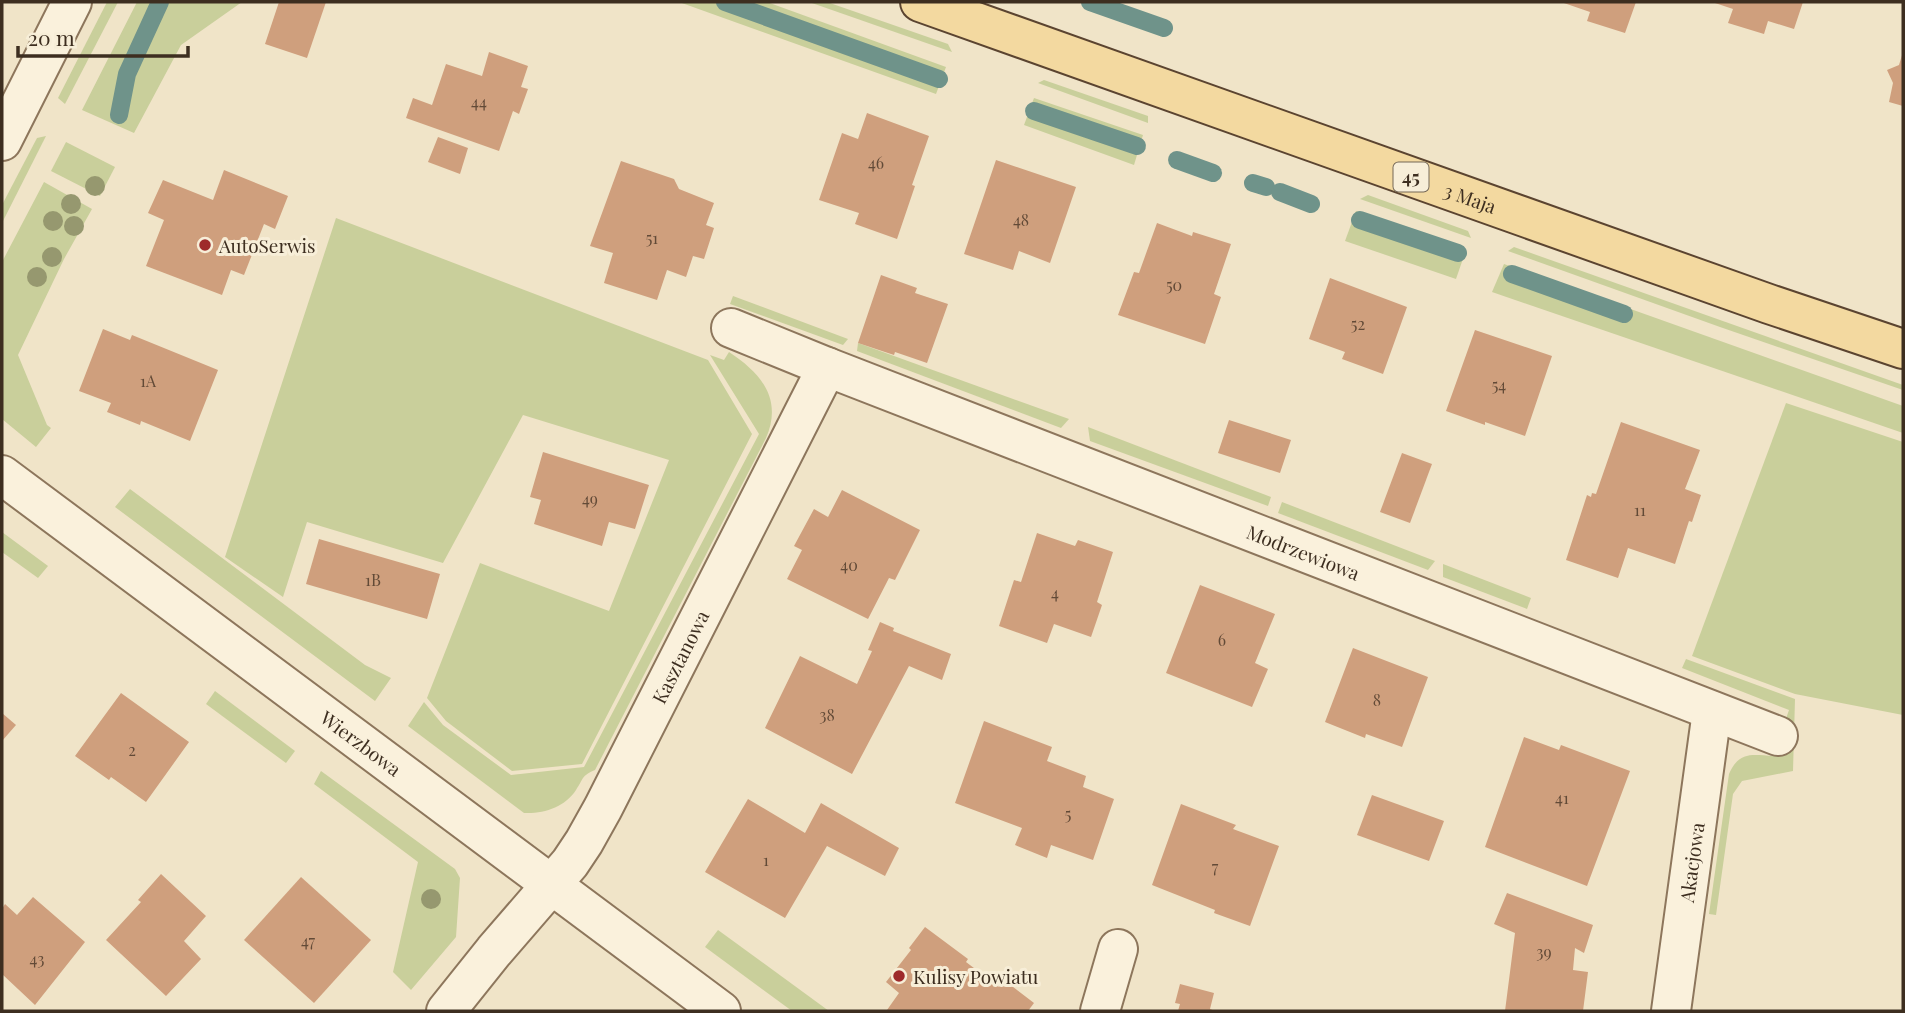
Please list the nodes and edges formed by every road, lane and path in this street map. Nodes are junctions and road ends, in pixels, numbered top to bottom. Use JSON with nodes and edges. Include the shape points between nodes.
{"nodes":[{"id":1,"x":72,"y":2,"type":"edge"},
{"id":2,"x":920,"y":2,"type":"edge"},
{"id":3,"x":2,"y":141,"type":"edge"},
{"id":4,"x":731,"y":328,"type":"dead end"},
{"id":5,"x":1903,"y":349,"type":"edge"},
{"id":6,"x":827,"y":367,"type":"junction"},
{"id":7,"x":2,"y":475,"type":"edge"},
{"id":8,"x":1712,"y":711,"type":"junction"},
{"id":9,"x":1778,"y":736,"type":"dead end"},
{"id":10,"x":550,"y":885,"type":"junction"},
{"id":11,"x":1118,"y":949,"type":"dead end"},
{"id":12,"x":446,"y":1011,"type":"edge"},
{"id":13,"x":721,"y":1011,"type":"edge"},
{"id":14,"x":1100,"y":1011,"type":"edge"},
{"id":15,"x":1671,"y":1011,"type":"edge"}],
"edges":[{"from":1,"to":3,"type":"street"},
{"from":2,"to":5,"type":"main road","name":"3 Maja","number":"45"},
{"from":4,"to":6,"type":"street"},
{"from":6,"to":8,"type":"street","name":"Modrzewiowa"},
{"from":6,"to":10,"type":"street","name":"Kasztanowa","via":[[603,808],[584,842]]},
{"from":7,"to":10,"type":"street","name":"Wierzbowa"},
{"from":8,"to":9,"type":"street","name":"Modrzewiowa"},
{"from":8,"to":15,"type":"street","name":"Akacjowa"},
{"from":10,"to":12,"type":"street","name":"Kasztanowa"},
{"from":10,"to":13,"type":"street","name":"Wierzbowa"},
{"from":11,"to":14,"type":"street"}]}
